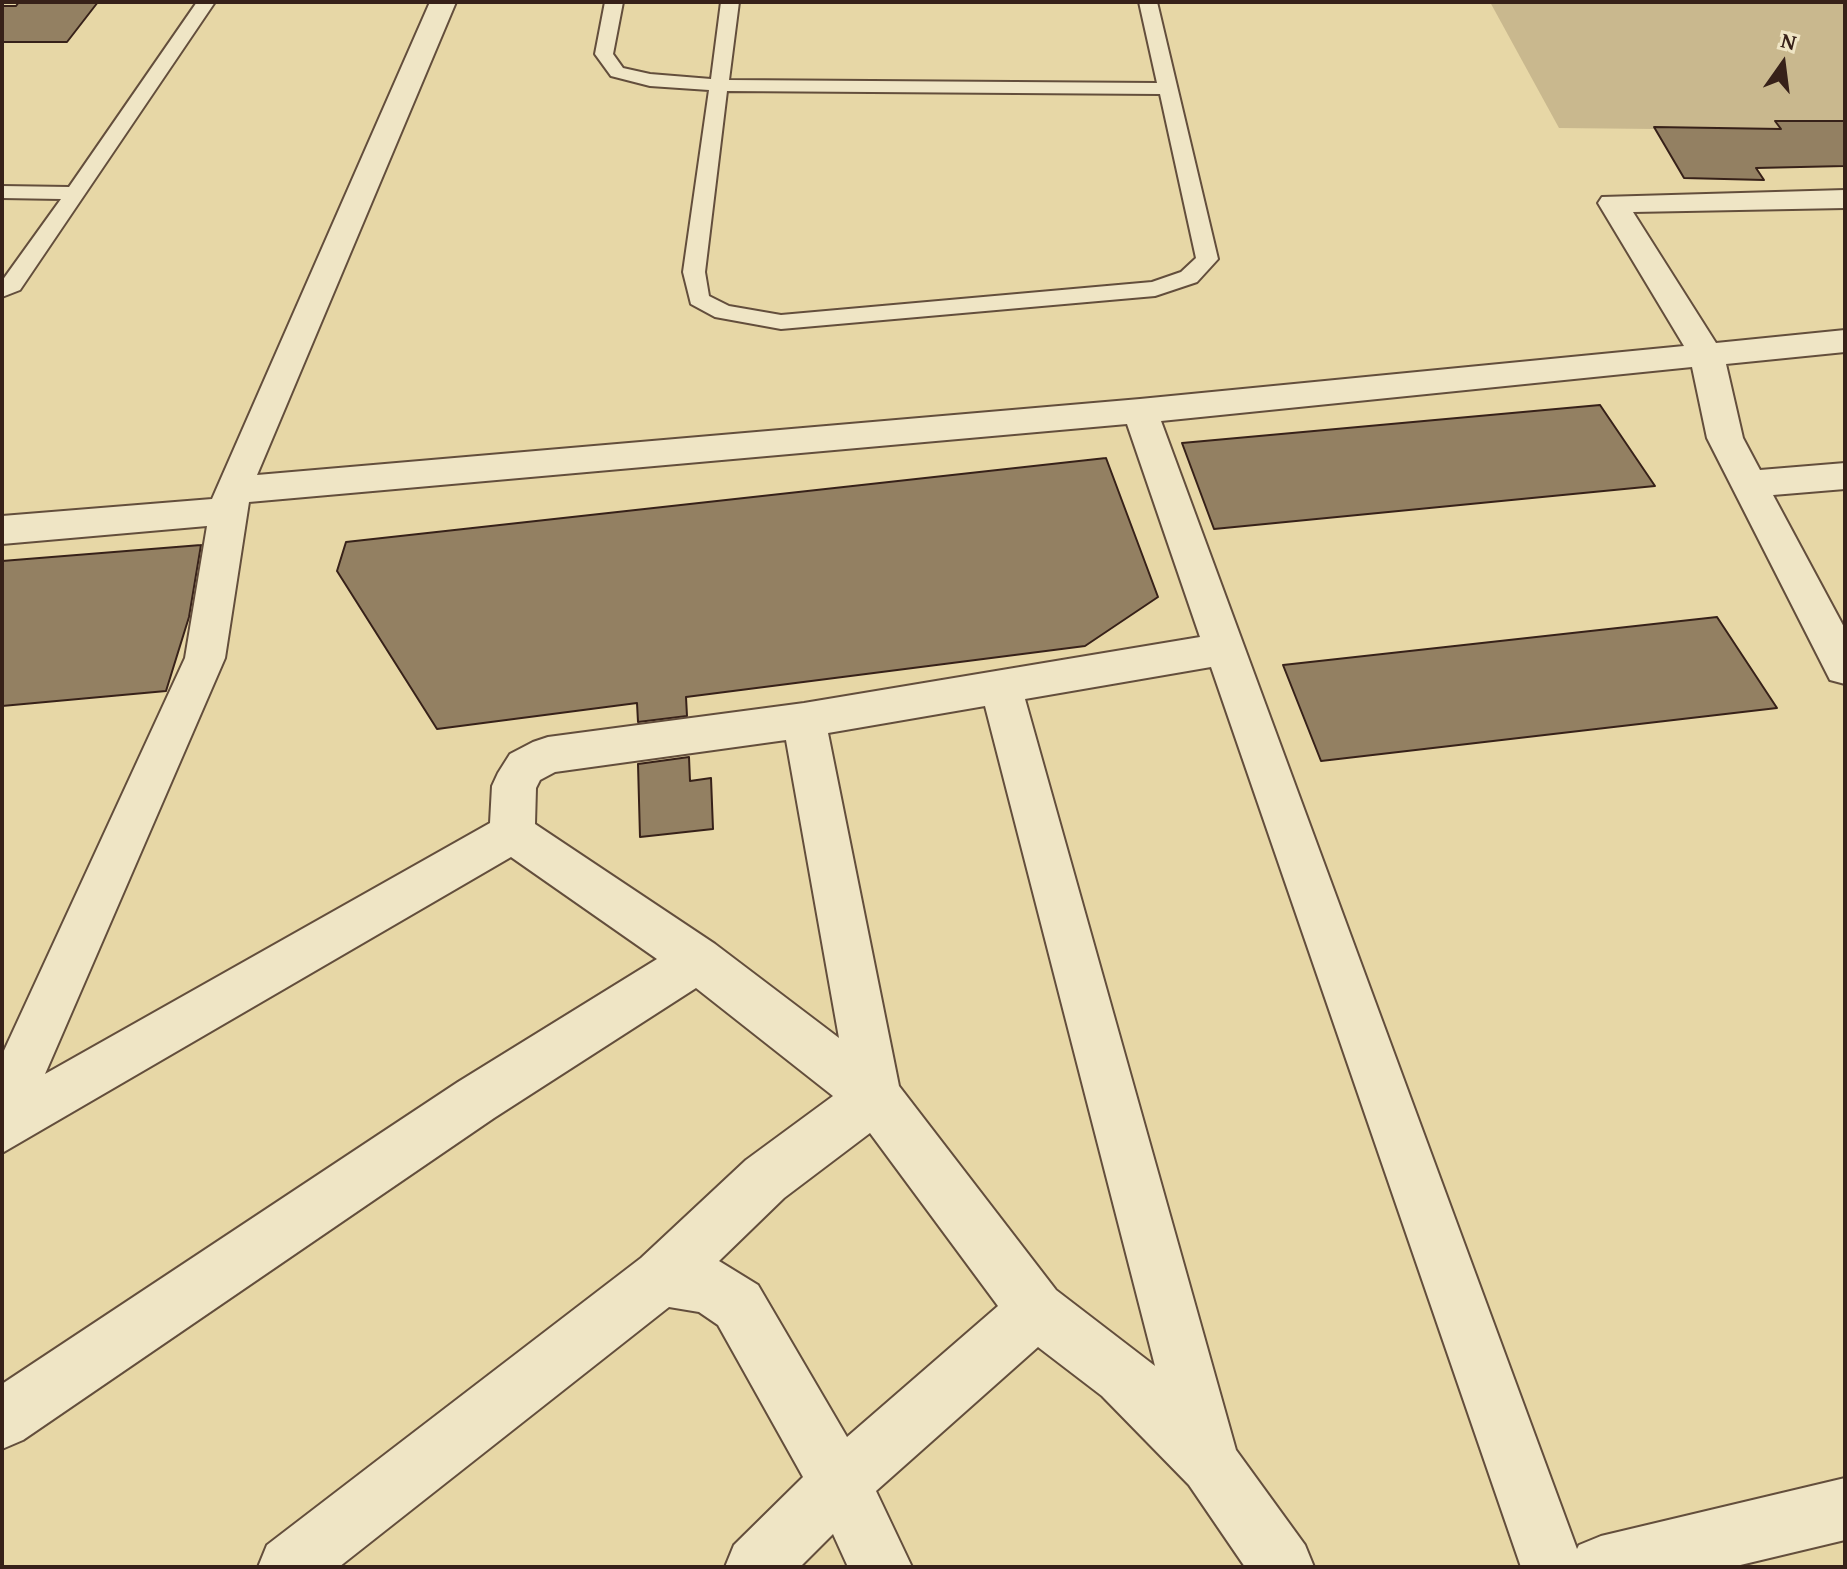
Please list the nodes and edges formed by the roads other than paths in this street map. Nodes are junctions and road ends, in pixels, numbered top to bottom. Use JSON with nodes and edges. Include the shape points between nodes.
{"nodes":[{"id":1,"x":206,"y":2,"type":"edge"},
{"id":2,"x":443,"y":2,"type":"edge"},
{"id":3,"x":614,"y":2,"type":"edge"},
{"id":4,"x":730,"y":2,"type":"edge"},
{"id":5,"x":1148,"y":2,"type":"edge"},
{"id":6,"x":719,"y":85,"type":"junction"},
{"id":7,"x":1169,"y":89,"type":"junction"},
{"id":8,"x":2,"y":192,"type":"edge"},
{"id":9,"x":71,"y":193,"type":"junction"},
{"id":10,"x":1845,"y":199,"type":"edge"},
{"id":11,"x":2,"y":290,"type":"edge"},
{"id":12,"x":1845,"y":341,"type":"edge"},
{"id":13,"x":1707,"y":356,"type":"junction"},
{"id":14,"x":1140,"y":411,"type":"junction"},
{"id":15,"x":1845,"y":476,"type":"edge"},
{"id":16,"x":1749,"y":484,"type":"junction"},
{"id":17,"x":230,"y":501,"type":"junction"},
{"id":18,"x":2,"y":530,"type":"edge"},
{"id":19,"x":1225,"y":649,"type":"junction"},
{"id":20,"x":1845,"y":668,"type":"edge"},
{"id":21,"x":1000,"y":685,"type":"junction"},
{"id":22,"x":804,"y":720,"type":"junction"},
{"id":23,"x":512,"y":833,"type":"junction"},
{"id":24,"x":698,"y":960,"type":"junction"},
{"id":25,"x":875,"y":1097,"type":"junction"},
{"id":26,"x":2,"y":1113,"type":"edge"},
{"id":27,"x":2,"y":1127,"type":"edge"},
{"id":28,"x":661,"y":1278,"type":"junction"},
{"id":29,"x":1036,"y":1310,"type":"junction"},
{"id":30,"x":2,"y":1419,"type":"edge"},
{"id":31,"x":1210,"y":1464,"type":"junction"},
{"id":32,"x":840,"y":1483,"type":"junction"},
{"id":33,"x":1845,"y":1509,"type":"edge"},
{"id":34,"x":289,"y":1567,"type":"edge"},
{"id":35,"x":756,"y":1567,"type":"edge"},
{"id":36,"x":881,"y":1567,"type":"edge"},
{"id":37,"x":1283,"y":1567,"type":"edge"},
{"id":38,"x":1552,"y":1567,"type":"edge"},
{"id":39,"x":1601,"y":1567,"type":"edge"}],
"edges":[{"from":1,"to":9,"type":"lane"},
{"from":2,"to":17,"type":"street"},
{"from":3,"to":6,"type":"lane","via":[[604,54],[617,72]]},
{"from":4,"to":6,"type":"lane"},
{"from":5,"to":7,"type":"lane"},
{"from":6,"to":7,"type":"lane"},
{"from":6,"to":7,"type":"lane","via":[[694,272],[699,299],[723,312],[781,322],[1155,289],[1189,277],[1207,259]]},
{"from":8,"to":9,"type":"lane"},
{"from":9,"to":11,"type":"lane","via":[[12,285]]},
{"from":10,"to":13,"type":"street","via":[[1613,203]]},
{"from":12,"to":13,"type":"street"},
{"from":13,"to":14,"type":"street"},
{"from":13,"to":16,"type":"street","via":[[1725,438]]},
{"from":14,"to":17,"type":"street"},
{"from":14,"to":19,"type":"street"},
{"from":15,"to":16,"type":"street"},
{"from":16,"to":20,"type":"street"},
{"from":17,"to":18,"type":"street"},
{"from":17,"to":26,"type":"street","via":[[205,658]]},
{"from":19,"to":21,"type":"street"},
{"from":19,"to":38,"type":"street"},
{"from":21,"to":22,"type":"street"},
{"from":21,"to":31,"type":"street"},
{"from":22,"to":23,"type":"street","via":[[548,755],[525,767],[514,786]]},
{"from":22,"to":25,"type":"street"},
{"from":23,"to":24,"type":"street"},
{"from":23,"to":27,"type":"street"},
{"from":24,"to":25,"type":"street"},
{"from":24,"to":30,"type":"street","via":[[476,1100]]},
{"from":25,"to":28,"type":"street","via":[[765,1179]]},
{"from":25,"to":29,"type":"street"},
{"from":28,"to":32,"type":"street","via":[[710,1285],[738,1305]]},
{"from":28,"to":34,"type":"street"},
{"from":29,"to":31,"type":"street","via":[[1123,1375]]},
{"from":29,"to":32,"type":"street"},
{"from":31,"to":37,"type":"street"},
{"from":32,"to":35,"type":"street"},
{"from":32,"to":36,"type":"street"},
{"from":33,"to":39,"type":"street"}]}
